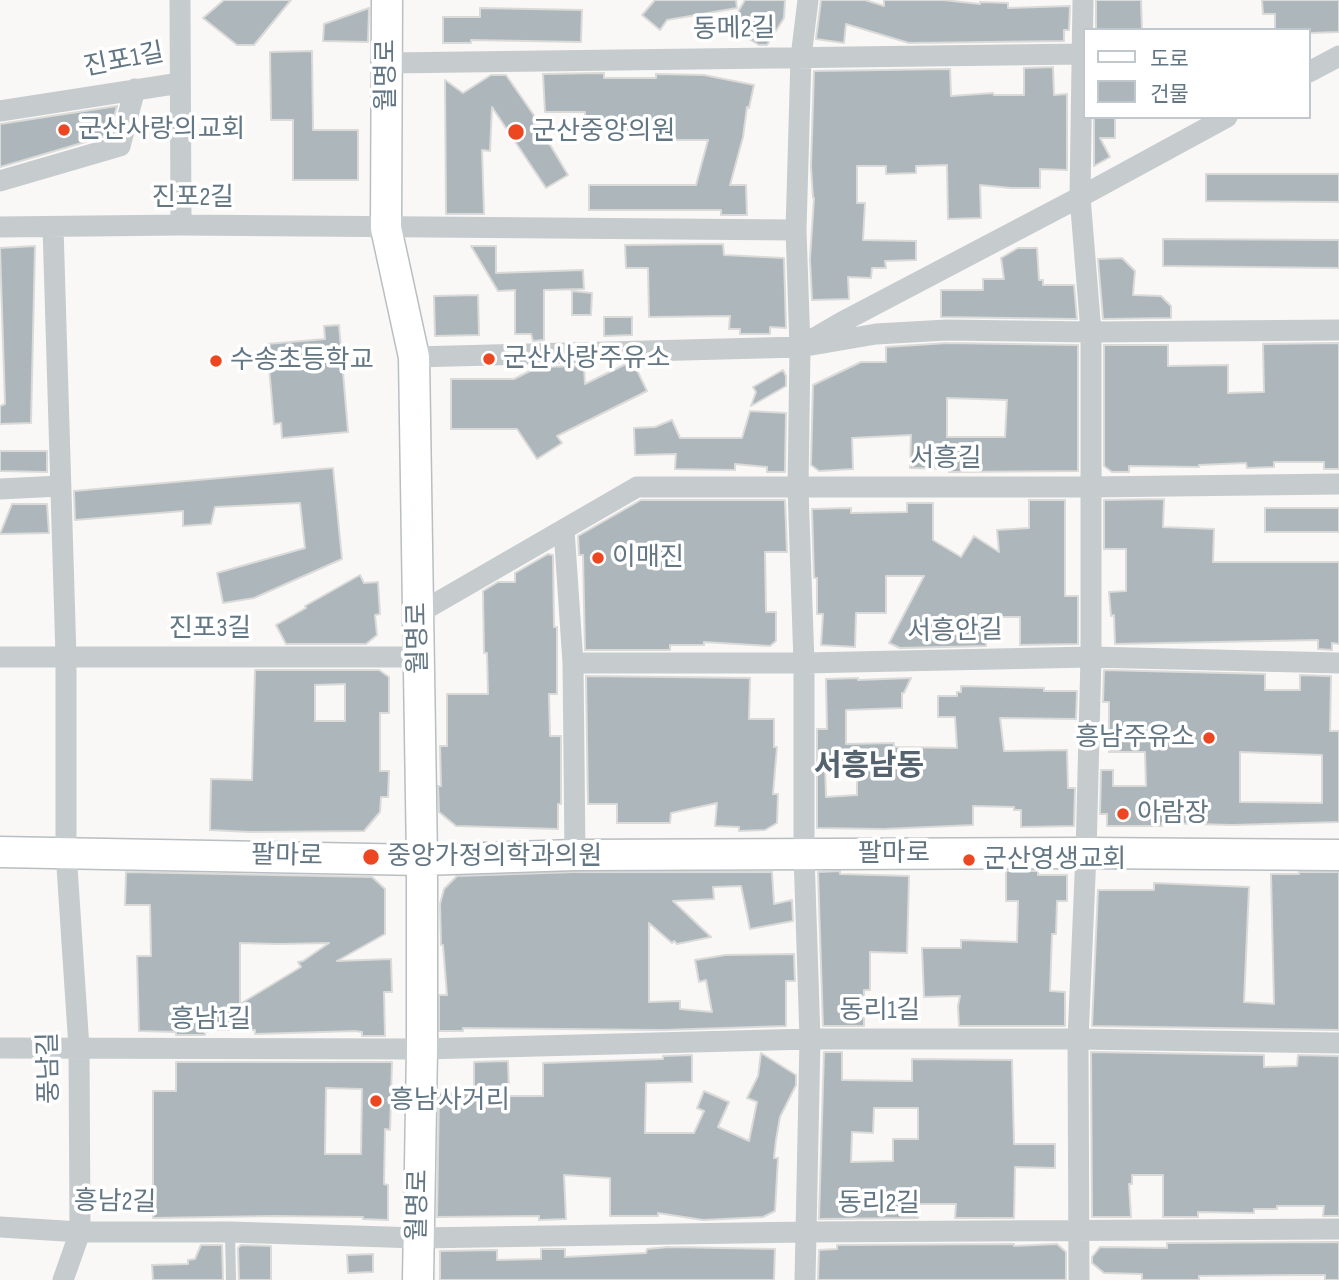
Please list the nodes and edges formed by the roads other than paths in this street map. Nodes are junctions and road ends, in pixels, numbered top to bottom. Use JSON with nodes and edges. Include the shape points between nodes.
{"nodes":[{"id":1,"x":180,"y":0,"type":"edge"},
{"id":2,"x":387,"y":0,"type":"edge"},
{"id":3,"x":808,"y":0,"type":"edge"},
{"id":4,"x":1083,"y":0,"type":"edge"},
{"id":5,"x":1082,"y":54,"type":"junction"},
{"id":6,"x":1339,"y":56,"type":"edge"},
{"id":7,"x":801,"y":57,"type":"junction"},
{"id":8,"x":388,"y":63,"type":"junction"},
{"id":9,"x":1311,"y":71,"type":"edge"},
{"id":10,"x":180,"y":83,"type":"junction"},
{"id":11,"x":135,"y":89,"type":"junction"},
{"id":12,"x":0,"y":111,"type":"edge"},
{"id":13,"x":1223,"y":119,"type":"edge"},
{"id":14,"x":0,"y":181,"type":"edge"},
{"id":15,"x":1080,"y":197,"type":"junction"},
{"id":16,"x":181,"y":225,"type":"junction"},
{"id":17,"x":53,"y":226,"type":"junction"},
{"id":18,"x":0,"y":227,"type":"edge"},
{"id":19,"x":386,"y":228,"type":"junction"},
{"id":20,"x":796,"y":230,"type":"junction"},
{"id":21,"x":1339,"y":330,"type":"edge"},
{"id":22,"x":1091,"y":332,"type":"junction"},
{"id":23,"x":800,"y":347,"type":"junction"},
{"id":24,"x":414,"y":358,"type":"junction"},
{"id":25,"x":1339,"y":484,"type":"edge"},
{"id":26,"x":60,"y":486,"type":"junction"},
{"id":27,"x":1090,"y":487,"type":"junction"},
{"id":28,"x":798,"y":488,"type":"junction"},
{"id":29,"x":0,"y":489,"type":"edge"},
{"id":30,"x":564,"y":530,"type":"junction"},
{"id":31,"x":419,"y":614,"type":"junction"},
{"id":32,"x":419,"y":656,"type":"junction"},
{"id":33,"x":0,"y":657,"type":"edge"},
{"id":34,"x":66,"y":657,"type":"junction"},
{"id":35,"x":1091,"y":657,"type":"junction"},
{"id":36,"x":573,"y":663,"type":"junction"},
{"id":37,"x":804,"y":663,"type":"junction"},
{"id":38,"x":1339,"y":663,"type":"edge"},
{"id":39,"x":0,"y":852,"type":"edge"},
{"id":40,"x":66,"y":852,"type":"junction"},
{"id":41,"x":1086,"y":853,"type":"junction"},
{"id":42,"x":575,"y":855,"type":"junction"},
{"id":43,"x":804,"y":855,"type":"junction"},
{"id":44,"x":1339,"y":855,"type":"edge"},
{"id":45,"x":422,"y":860,"type":"junction"},
{"id":46,"x":1078,"y":1039,"type":"junction"},
{"id":47,"x":810,"y":1040,"type":"junction"},
{"id":48,"x":1339,"y":1043,"type":"edge"},
{"id":49,"x":0,"y":1048,"type":"edge"},
{"id":50,"x":79,"y":1048,"type":"junction"},
{"id":51,"x":422,"y":1049,"type":"junction"},
{"id":52,"x":0,"y":1227,"type":"edge"},
{"id":53,"x":1339,"y":1229,"type":"edge"},
{"id":54,"x":80,"y":1232,"type":"junction"},
{"id":55,"x":230,"y":1232,"type":"junction"},
{"id":56,"x":806,"y":1232,"type":"junction"},
{"id":57,"x":1079,"y":1232,"type":"junction"},
{"id":58,"x":418,"y":1238,"type":"junction"},
{"id":59,"x":63,"y":1280,"type":"edge"},
{"id":60,"x":231,"y":1280,"type":"edge"},
{"id":61,"x":418,"y":1280,"type":"edge"},
{"id":62,"x":805,"y":1280,"type":"edge"},
{"id":63,"x":1079,"y":1280,"type":"edge"}],
"edges":[{"from":1,"to":10,"type":"street","name":"진포1길"},
{"from":2,"to":8,"type":"street","name":"월명로"},
{"from":3,"to":7,"type":"street"},
{"from":4,"to":5,"type":"street"},
{"from":5,"to":7,"type":"street","name":"동메2길"},
{"from":5,"to":15,"type":"street"},
{"from":6,"to":9,"type":"street"},
{"from":7,"to":8,"type":"street","name":"동메2길"},
{"from":7,"to":20,"type":"street"},
{"from":8,"to":19,"type":"street","name":"월명로"},
{"from":10,"to":11,"type":"street","name":"진포1길"},
{"from":10,"to":16,"type":"street"},
{"from":11,"to":12,"type":"street","name":"진포1길"},
{"from":11,"to":14,"type":"street","via":[[120,146]]},
{"from":13,"to":15,"type":"street"},
{"from":15,"to":22,"type":"street"},
{"from":15,"to":23,"type":"street"},
{"from":16,"to":17,"type":"street","name":"진포2길"},
{"from":16,"to":19,"type":"street","name":"진포2길"},
{"from":17,"to":18,"type":"street","name":"진포2길"},
{"from":17,"to":26,"type":"street","name":"풍남길"},
{"from":19,"to":20,"type":"street","name":"진포2길"},
{"from":19,"to":24,"type":"street","name":"월명로"},
{"from":20,"to":23,"type":"street"},
{"from":21,"to":22,"type":"street"},
{"from":22,"to":23,"type":"street","via":[[947,330],[876,334]]},
{"from":22,"to":27,"type":"street"},
{"from":23,"to":24,"type":"street"},
{"from":23,"to":28,"type":"street"},
{"from":24,"to":31,"type":"street","name":"월명로"},
{"from":25,"to":27,"type":"street","name":"서흥길"},
{"from":26,"to":29,"type":"street"},
{"from":26,"to":34,"type":"street","name":"풍남길"},
{"from":27,"to":28,"type":"street","name":"서흥길"},
{"from":27,"to":35,"type":"street"},
{"from":28,"to":30,"type":"street","name":"서흥길","via":[[637,487]]},
{"from":28,"to":37,"type":"street"},
{"from":30,"to":31,"type":"street","name":"서흥길"},
{"from":30,"to":36,"type":"street"},
{"from":31,"to":32,"type":"street","name":"월명로"},
{"from":32,"to":34,"type":"street","name":"진포3길"},
{"from":32,"to":45,"type":"street","name":"월명로"},
{"from":33,"to":34,"type":"street","name":"진포3길"},
{"from":34,"to":40,"type":"street","name":"풍남길"},
{"from":35,"to":37,"type":"street","name":"서흥안길"},
{"from":35,"to":38,"type":"street","name":"서흥안길"},
{"from":35,"to":41,"type":"street"},
{"from":36,"to":37,"type":"street","name":"서흥안길"},
{"from":36,"to":42,"type":"street"},
{"from":37,"to":43,"type":"street"},
{"from":39,"to":40,"type":"street","name":"팔마로"},
{"from":40,"to":45,"type":"street","name":"팔마로"},
{"from":40,"to":50,"type":"street","name":"풍남길"},
{"from":41,"to":43,"type":"street","name":"팔마로"},
{"from":41,"to":44,"type":"street","name":"팔마로"},
{"from":41,"to":46,"type":"street"},
{"from":42,"to":43,"type":"street","name":"팔마로"},
{"from":42,"to":45,"type":"street","name":"팔마로"},
{"from":43,"to":47,"type":"street"},
{"from":45,"to":51,"type":"street","name":"월명로"},
{"from":46,"to":47,"type":"street","name":"동리1길"},
{"from":46,"to":48,"type":"street","name":"동리1길"},
{"from":46,"to":57,"type":"street"},
{"from":47,"to":51,"type":"street","name":"동리1길"},
{"from":47,"to":56,"type":"street"},
{"from":49,"to":50,"type":"street","name":"흥남1길"},
{"from":50,"to":51,"type":"street","name":"흥남1길"},
{"from":50,"to":54,"type":"street","name":"풍남길"},
{"from":51,"to":58,"type":"street","name":"월명로"},
{"from":52,"to":54,"type":"street","name":"흥남2길"},
{"from":53,"to":57,"type":"street","name":"동리2길"},
{"from":54,"to":55,"type":"street","name":"흥남2길"},
{"from":54,"to":59,"type":"street","name":"풍남길"},
{"from":55,"to":58,"type":"street","name":"흥남2길"},
{"from":55,"to":60,"type":"lane"},
{"from":56,"to":57,"type":"street","name":"동리2길"},
{"from":56,"to":58,"type":"street","name":"동리2길"},
{"from":56,"to":62,"type":"street"},
{"from":57,"to":63,"type":"street"},
{"from":58,"to":61,"type":"street","name":"월명로"}]}
